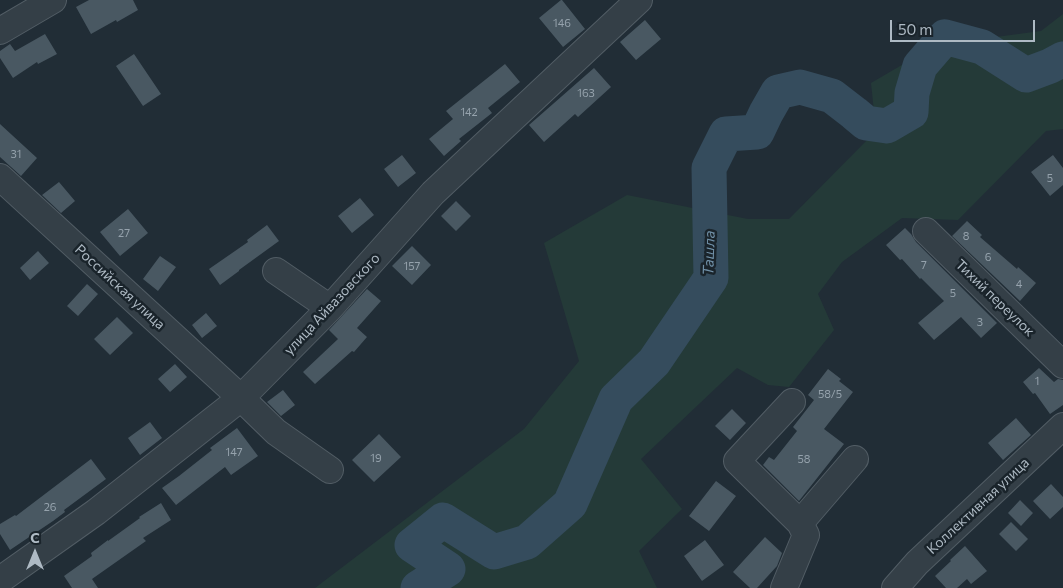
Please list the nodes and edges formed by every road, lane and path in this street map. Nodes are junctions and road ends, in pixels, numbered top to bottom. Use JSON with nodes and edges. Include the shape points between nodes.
{"nodes":[{"id":1,"x":53,"y":0,"type":"edge"},
{"id":2,"x":639,"y":0,"type":"edge"},
{"id":3,"x":0,"y":31,"type":"edge"},
{"id":4,"x":0,"y":177,"type":"edge"},
{"id":5,"x":926,"y":231,"type":"dead end"},
{"id":6,"x":276,"y":271,"type":"dead end"},
{"id":7,"x":330,"y":308,"type":"junction"},
{"id":8,"x":1063,"y":364,"type":"edge"},
{"id":9,"x":241,"y":398,"type":"junction"},
{"id":10,"x":792,"y":402,"type":"dead end"},
{"id":11,"x":1063,"y":426,"type":"edge"},
{"id":12,"x":854,"y":459,"type":"dead end"},
{"id":13,"x":330,"y":470,"type":"dead end"},
{"id":14,"x":800,"y":523,"type":"junction"},
{"id":15,"x":0,"y":580,"type":"edge"},
{"id":16,"x":784,"y":588,"type":"edge"},
{"id":17,"x":895,"y":588,"type":"edge"}],
"edges":[{"from":1,"to":3,"type":"street"},
{"from":2,"to":7,"type":"street","name":"улица Айвазовского","via":[[433,193]]},
{"from":4,"to":9,"type":"street","name":"Российская улица"},
{"from":5,"to":8,"type":"street","name":"Тихий переулок"},
{"from":6,"to":7,"type":"street"},
{"from":7,"to":9,"type":"street","name":"улица Айвазовского"},
{"from":9,"to":13,"type":"street","name":"Российская улица","via":[[276,432]]},
{"from":9,"to":15,"type":"street","name":"улица Айвазовского","via":[[96,512]]},
{"from":10,"to":14,"type":"street","via":[[737,461]]},
{"from":11,"to":17,"type":"street","name":"Коллективная улица"},
{"from":12,"to":14,"type":"street"},
{"from":14,"to":16,"type":"street","via":[[806,535]]}]}
